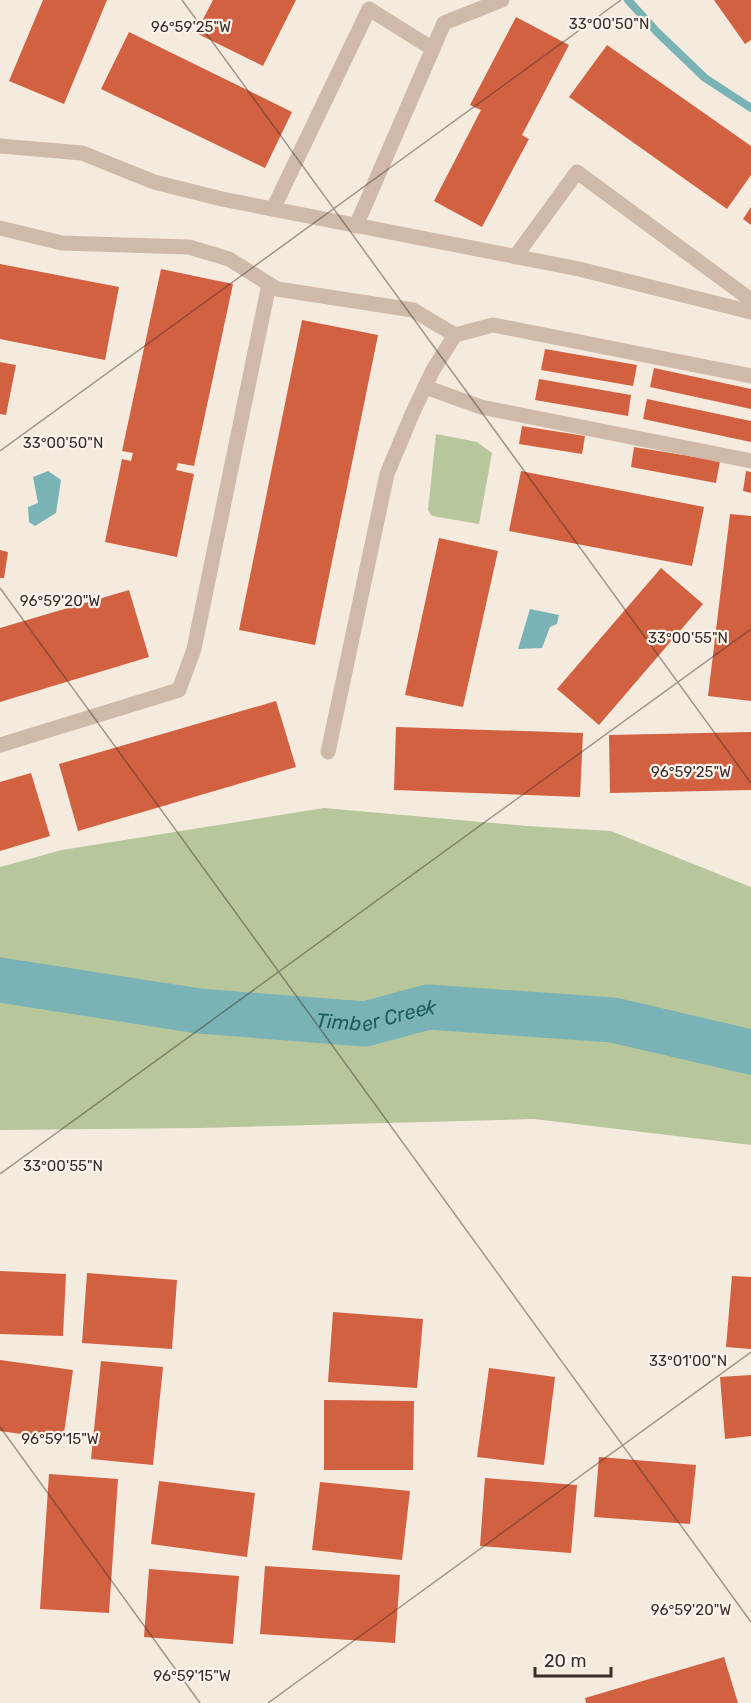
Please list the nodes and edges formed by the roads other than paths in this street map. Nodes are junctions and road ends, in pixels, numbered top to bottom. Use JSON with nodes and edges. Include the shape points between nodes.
{"nodes":[{"id":1,"x":502,"y":0,"type":"edge"},
{"id":2,"x":433,"y":49,"type":"junction"},
{"id":3,"x":0,"y":146,"type":"edge"},
{"id":4,"x":273,"y":210,"type":"junction"},
{"id":5,"x":356,"y":226,"type":"junction"},
{"id":6,"x":0,"y":228,"type":"edge"},
{"id":7,"x":515,"y":257,"type":"junction"},
{"id":8,"x":269,"y":284,"type":"junction"},
{"id":9,"x":751,"y":300,"type":"edge"},
{"id":10,"x":751,"y":312,"type":"edge"},
{"id":11,"x":455,"y":335,"type":"junction"},
{"id":12,"x":751,"y":376,"type":"edge"},
{"id":13,"x":425,"y":387,"type":"junction"},
{"id":14,"x":751,"y":461,"type":"edge"},
{"id":15,"x":0,"y":745,"type":"edge"},
{"id":16,"x":328,"y":752,"type":"dead end"}],
"edges":[{"from":1,"to":2,"type":"lane","via":[[444,23]]},
{"from":2,"to":4,"type":"lane","via":[[369,9]]},
{"from":2,"to":5,"type":"lane"},
{"from":3,"to":4,"type":"lane","via":[[82,153],[154,182]]},
{"from":4,"to":5,"type":"lane"},
{"from":5,"to":7,"type":"lane"},
{"from":6,"to":8,"type":"lane","via":[[62,243],[189,247],[229,259]]},
{"from":7,"to":9,"type":"lane","via":[[577,172]]},
{"from":7,"to":10,"type":"lane"},
{"from":8,"to":11,"type":"lane","via":[[277,289],[413,310]]},
{"from":8,"to":15,"type":"lane","via":[[194,649],[179,690]]},
{"from":11,"to":12,"type":"lane","via":[[494,325]]},
{"from":11,"to":13,"type":"lane"},
{"from":13,"to":14,"type":"lane","via":[[481,407]]},
{"from":13,"to":16,"type":"lane","via":[[387,474]]}]}
